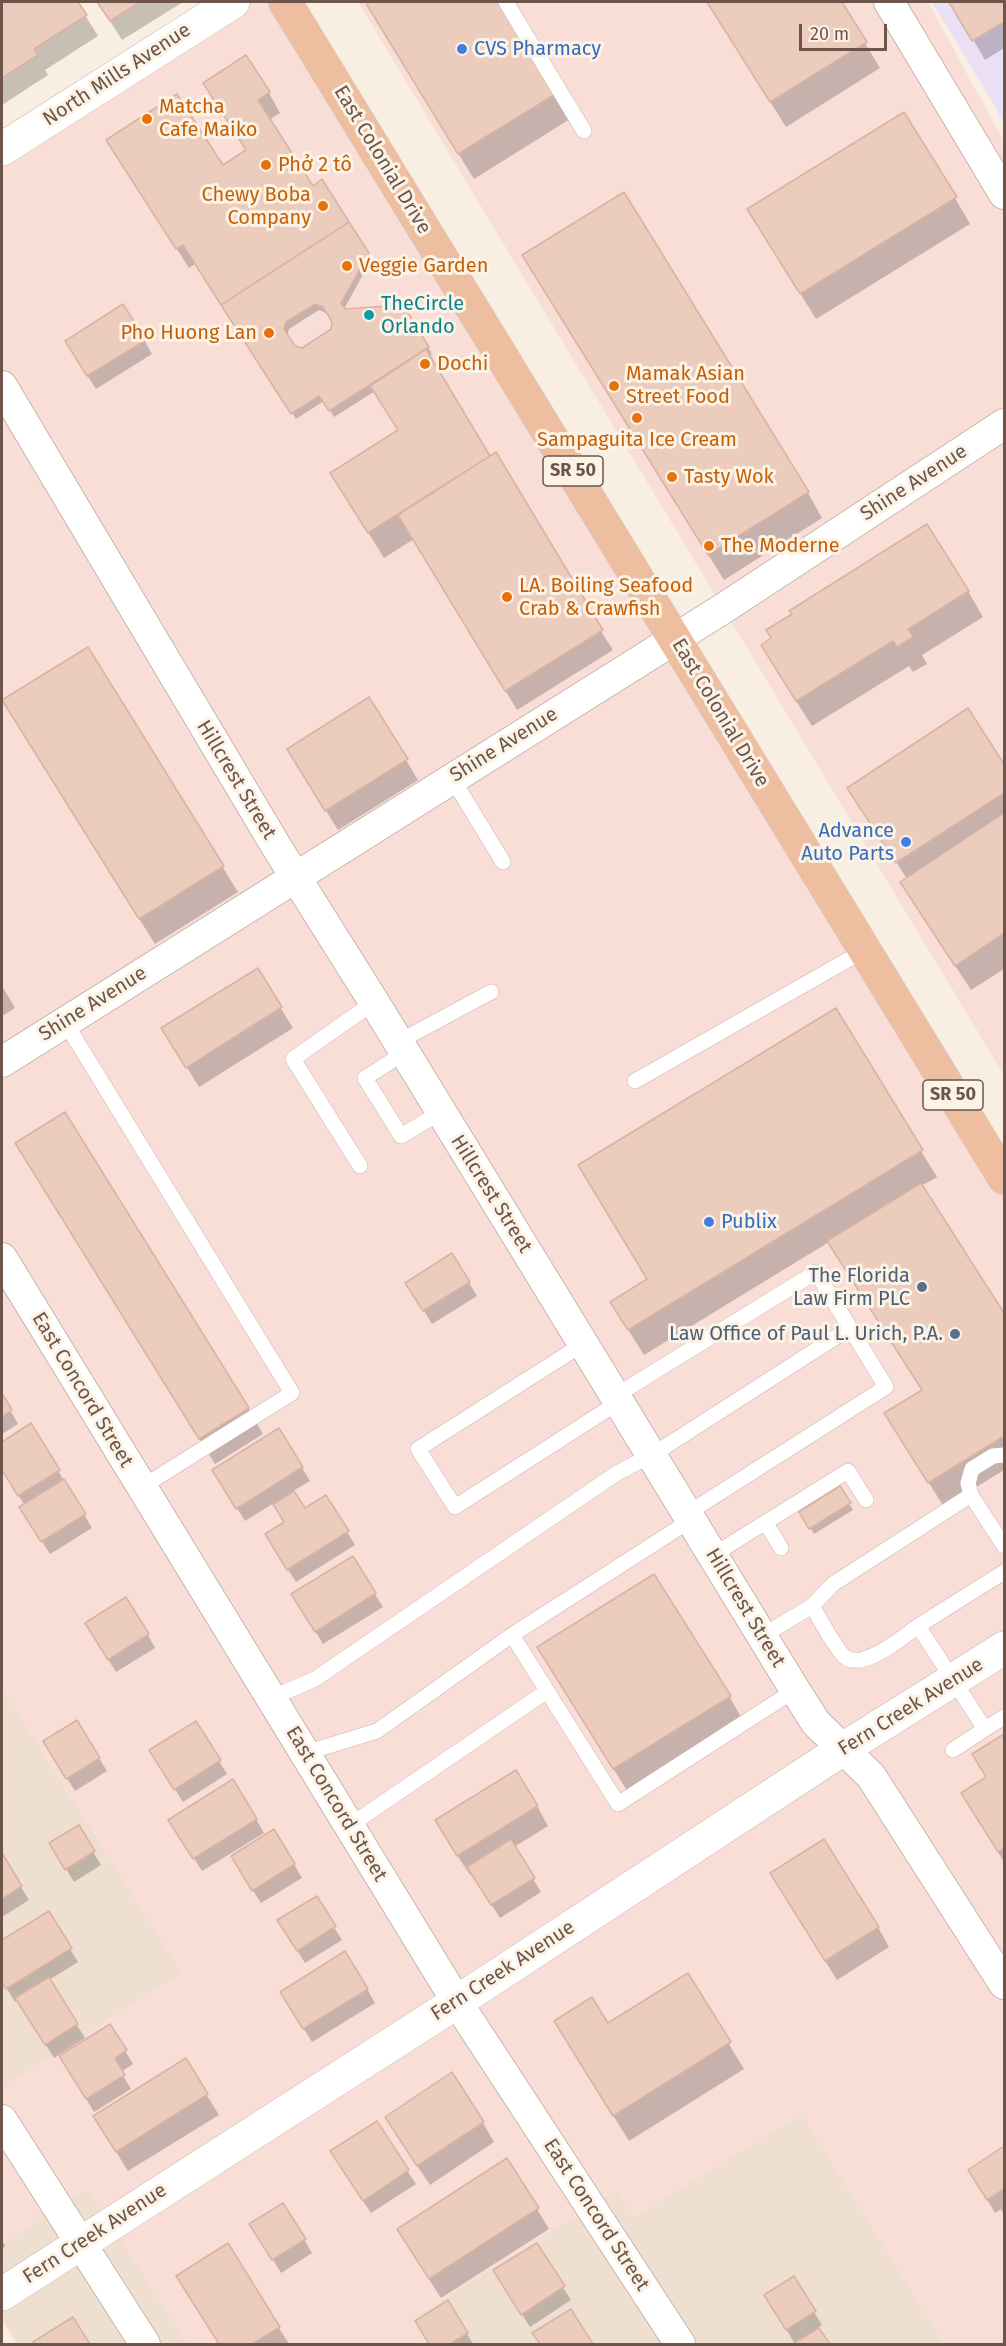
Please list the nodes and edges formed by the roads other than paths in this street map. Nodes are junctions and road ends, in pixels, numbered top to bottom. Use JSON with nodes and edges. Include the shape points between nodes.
{"nodes":[{"id":1,"x":233,"y":2,"type":"edge"},
{"id":2,"x":285,"y":2,"type":"edge"},
{"id":3,"x":506,"y":2,"type":"edge"},
{"id":4,"x":889,"y":2,"type":"edge"},
{"id":5,"x":584,"y":131,"type":"dead end"},
{"id":6,"x":2,"y":149,"type":"edge"},
{"id":7,"x":1005,"y":194,"type":"edge"},
{"id":8,"x":2,"y":386,"type":"edge"},
{"id":9,"x":1005,"y":424,"type":"edge"},
{"id":10,"x":675,"y":638,"type":"junction"},
{"id":11,"x":452,"y":778,"type":"junction"},
{"id":12,"x":503,"y":862,"type":"dead end"},
{"id":13,"x":295,"y":876,"type":"junction"},
{"id":14,"x":865,"y":950,"type":"junction"},
{"id":15,"x":491,"y":992,"type":"dead end"},
{"id":16,"x":374,"y":1002,"type":"junction"},
{"id":17,"x":65,"y":1022,"type":"junction"},
{"id":18,"x":401,"y":1047,"type":"junction"},
{"id":19,"x":2,"y":1062,"type":"edge"},
{"id":20,"x":635,"y":1081,"type":"dead end"},
{"id":21,"x":441,"y":1112,"type":"junction"},
{"id":22,"x":360,"y":1166,"type":"dead end"},
{"id":23,"x":1005,"y":1178,"type":"edge"},
{"id":24,"x":2,"y":1258,"type":"edge"},
{"id":25,"x":850,"y":1328,"type":"junction"},
{"id":26,"x":583,"y":1344,"type":"junction"},
{"id":27,"x":617,"y":1399,"type":"junction"},
{"id":28,"x":652,"y":1455,"type":"junction"},
{"id":29,"x":1005,"y":1455,"type":"edge"},
{"id":30,"x":142,"y":1487,"type":"junction"},
{"id":31,"x":971,"y":1495,"type":"junction"},
{"id":32,"x":866,"y":1500,"type":"dead end"},
{"id":33,"x":690,"y":1517,"type":"junction"},
{"id":34,"x":766,"y":1522,"type":"junction"},
{"id":35,"x":1005,"y":1546,"type":"edge"},
{"id":36,"x":781,"y":1548,"type":"dead end"},
{"id":37,"x":712,"y":1555,"type":"junction"},
{"id":38,"x":1005,"y":1572,"type":"edge"},
{"id":39,"x":812,"y":1606,"type":"junction"},
{"id":40,"x":918,"y":1626,"type":"junction"},
{"id":41,"x":512,"y":1635,"type":"junction"},
{"id":42,"x":762,"y":1636,"type":"junction"},
{"id":43,"x":1005,"y":1648,"type":"edge"},
{"id":44,"x":953,"y":1680,"type":"junction"},
{"id":45,"x":795,"y":1690,"type":"junction"},
{"id":46,"x":546,"y":1691,"type":"junction"},
{"id":47,"x":271,"y":1698,"type":"junction"},
{"id":48,"x":1005,"y":1717,"type":"edge"},
{"id":49,"x":985,"y":1729,"type":"junction"},
{"id":50,"x":843,"y":1749,"type":"junction"},
{"id":51,"x":953,"y":1750,"type":"dead end"},
{"id":52,"x":305,"y":1753,"type":"junction"},
{"id":53,"x":349,"y":1826,"type":"junction"},
{"id":54,"x":1005,"y":1984,"type":"edge"},
{"id":55,"x":457,"y":2002,"type":"junction"},
{"id":56,"x":2,"y":2120,"type":"edge"},
{"id":57,"x":80,"y":2244,"type":"junction"},
{"id":58,"x":2,"y":2294,"type":"edge"},
{"id":59,"x":145,"y":2344,"type":"edge"},
{"id":60,"x":680,"y":2344,"type":"edge"}],
"edges":[{"from":1,"to":6,"type":"street","name":"North Mills Avenue"},
{"from":2,"to":10,"type":"highway","name":"East Colonial Drive","number":"SR 50"},
{"from":3,"to":5,"type":"lane"},
{"from":4,"to":7,"type":"street"},
{"from":8,"to":13,"type":"street","name":"Hillcrest Street"},
{"from":9,"to":10,"type":"street","name":"Shine Avenue"},
{"from":10,"to":11,"type":"street","name":"Shine Avenue"},
{"from":10,"to":14,"type":"highway","name":"East Colonial Drive","number":"SR 50"},
{"from":11,"to":12,"type":"lane"},
{"from":11,"to":13,"type":"street","name":"Shine Avenue"},
{"from":13,"to":16,"type":"street","name":"Hillcrest Street"},
{"from":13,"to":17,"type":"street","name":"Shine Avenue"},
{"from":14,"to":20,"type":"lane"},
{"from":14,"to":23,"type":"highway","name":"East Colonial Drive","number":"SR 50"},
{"from":15,"to":18,"type":"lane"},
{"from":16,"to":18,"type":"street","name":"Hillcrest Street"},
{"from":16,"to":22,"type":"lane","via":[[293,1059]]},
{"from":17,"to":19,"type":"street","name":"Shine Avenue"},
{"from":17,"to":30,"type":"lane","via":[[292,1393]]},
{"from":18,"to":21,"type":"street","name":"Hillcrest Street"},
{"from":18,"to":21,"type":"lane","via":[[365,1078],[401,1136]]},
{"from":21,"to":26,"type":"street","name":"Hillcrest Street"},
{"from":24,"to":30,"type":"street","name":"East Concord Street"},
{"from":25,"to":27,"type":"lane","via":[[816,1272]]},
{"from":25,"to":28,"type":"lane"},
{"from":25,"to":33,"type":"lane","via":[[886,1387]]},
{"from":26,"to":27,"type":"street","name":"Hillcrest Street"},
{"from":26,"to":27,"type":"lane","via":[[418,1449],[455,1507]]},
{"from":27,"to":28,"type":"street","name":"Hillcrest Street"},
{"from":28,"to":33,"type":"street","name":"Hillcrest Street"},
{"from":28,"to":47,"type":"lane","via":[[617,1473],[315,1679]]},
{"from":29,"to":31,"type":"lane","via":[[993,1456],[972,1469],[968,1484]]},
{"from":30,"to":47,"type":"street","name":"East Concord Street"},
{"from":31,"to":35,"type":"lane"},
{"from":31,"to":39,"type":"lane","via":[[833,1584]]},
{"from":32,"to":34,"type":"lane","via":[[848,1471]]},
{"from":33,"to":37,"type":"street","name":"Hillcrest Street"},
{"from":33,"to":41,"type":"lane"},
{"from":34,"to":36,"type":"lane"},
{"from":34,"to":37,"type":"lane"},
{"from":37,"to":42,"type":"street","name":"Hillcrest Street"},
{"from":38,"to":40,"type":"lane"},
{"from":39,"to":40,"type":"lane","via":[[845,1657],[854,1661],[866,1661]]},
{"from":39,"to":42,"type":"lane"},
{"from":40,"to":44,"type":"lane"},
{"from":41,"to":46,"type":"lane"},
{"from":41,"to":52,"type":"lane","via":[[377,1731]]},
{"from":42,"to":45,"type":"street","name":"Hillcrest Street"},
{"from":43,"to":44,"type":"street","name":"Fern Creek Avenue"},
{"from":44,"to":49,"type":"lane"},
{"from":44,"to":50,"type":"street","name":"Fern Creek Avenue"},
{"from":45,"to":46,"type":"lane","via":[[618,1804]]},
{"from":45,"to":50,"type":"street","name":"Hillcrest Street","via":[[816,1723]]},
{"from":46,"to":53,"type":"lane"},
{"from":47,"to":52,"type":"street","name":"East Concord Street"},
{"from":48,"to":49,"type":"lane"},
{"from":49,"to":51,"type":"lane"},
{"from":50,"to":54,"type":"street","name":"Hillcrest Street","via":[[871,1776]]},
{"from":50,"to":55,"type":"street","name":"Fern Creek Avenue"},
{"from":52,"to":53,"type":"street","name":"East Concord Street"},
{"from":53,"to":55,"type":"street","name":"East Concord Street"},
{"from":55,"to":57,"type":"street","name":"Fern Creek Avenue"},
{"from":55,"to":60,"type":"street","name":"East Concord Street"},
{"from":56,"to":57,"type":"street"},
{"from":57,"to":58,"type":"street","name":"Fern Creek Avenue"},
{"from":57,"to":59,"type":"street"}]}
